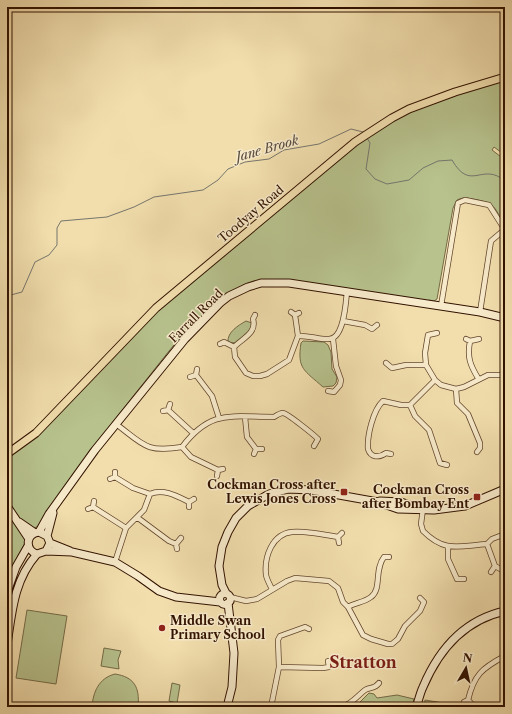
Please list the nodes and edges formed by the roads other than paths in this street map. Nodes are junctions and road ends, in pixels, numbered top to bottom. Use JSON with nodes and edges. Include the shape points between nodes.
{"nodes":[{"id":1,"x":505,"y":78,"type":"edge"},
{"id":2,"x":505,"y":230,"type":"edge"},
{"id":3,"x":347,"y":291,"type":"junction"},
{"id":4,"x":441,"y":306,"type":"junction"},
{"id":5,"x":480,"y":312,"type":"junction"},
{"id":6,"x":295,"y":313,"type":"dead end"},
{"id":7,"x":495,"y":314,"type":"junction"},
{"id":8,"x":505,"y":314,"type":"edge"},
{"id":9,"x":252,"y":318,"type":"dead end"},
{"id":10,"x":505,"y":318,"type":"edge"},
{"id":11,"x":343,"y":321,"type":"junction"},
{"id":12,"x":378,"y":326,"type":"dead end"},
{"id":13,"x":423,"y":332,"type":"dead end"},
{"id":14,"x":437,"y":333,"type":"dead end"},
{"id":15,"x":428,"y":335,"type":"junction"},
{"id":16,"x":298,"y":336,"type":"junction"},
{"id":17,"x":333,"y":339,"type":"junction"},
{"id":18,"x":479,"y":339,"type":"dead end"},
{"id":19,"x":223,"y":341,"type":"dead end"},
{"id":20,"x":234,"y":346,"type":"junction"},
{"id":21,"x":386,"y":363,"type":"dead end"},
{"id":22,"x":426,"y":365,"type":"junction"},
{"id":23,"x":197,"y":369,"type":"dead end"},
{"id":24,"x":196,"y":375,"type":"junction"},
{"id":25,"x":505,"y":375,"type":"edge"},
{"id":26,"x":190,"y":377,"type":"dead end"},
{"id":27,"x":478,"y":378,"type":"junction"},
{"id":28,"x":435,"y":380,"type":"junction"},
{"id":29,"x":456,"y":389,"type":"junction"},
{"id":30,"x":328,"y":391,"type":"dead end"},
{"id":31,"x":170,"y":404,"type":"dead end"},
{"id":32,"x":410,"y":405,"type":"junction"},
{"id":33,"x":245,"y":417,"type":"junction"},
{"id":34,"x":219,"y":418,"type":"junction"},
{"id":35,"x":116,"y":424,"type":"junction"},
{"id":36,"x":193,"y":433,"type":"junction"},
{"id":37,"x":314,"y":446,"type":"dead end"},
{"id":38,"x":182,"y":447,"type":"junction"},
{"id":39,"x":262,"y":449,"type":"dead end"},
{"id":40,"x":477,"y":452,"type":"dead end"},
{"id":41,"x":7,"y":453,"type":"edge"},
{"id":42,"x":391,"y":454,"type":"dead end"},
{"id":43,"x":447,"y":465,"type":"dead end"},
{"id":44,"x":113,"y":476,"type":"dead end"},
{"id":45,"x":217,"y":476,"type":"dead end"},
{"id":46,"x":505,"y":489,"type":"edge"},
{"id":47,"x":150,"y":494,"type":"junction"},
{"id":48,"x":94,"y":501,"type":"dead end"},
{"id":49,"x":7,"y":506,"type":"edge"},
{"id":50,"x":55,"y":507,"type":"junction"},
{"id":51,"x":189,"y":507,"type":"dead end"},
{"id":52,"x":420,"y":509,"type":"junction"},
{"id":53,"x":138,"y":518,"type":"junction"},
{"id":54,"x":17,"y":521,"type":"junction"},
{"id":55,"x":126,"y":528,"type":"junction"},
{"id":56,"x":37,"y":533,"type":"junction"},
{"id":57,"x":342,"y":533,"type":"dead end"},
{"id":58,"x":505,"y":534,"type":"edge"},
{"id":59,"x":338,"y":537,"type":"junction"},
{"id":60,"x":181,"y":538,"type":"dead end"},
{"id":61,"x":48,"y":540,"type":"junction"},
{"id":62,"x":28,"y":543,"type":"junction"},
{"id":63,"x":339,"y":543,"type":"dead end"},
{"id":64,"x":487,"y":544,"type":"junction"},
{"id":65,"x":448,"y":547,"type":"junction"},
{"id":66,"x":46,"y":551,"type":"junction"},
{"id":67,"x":382,"y":551,"type":"dead end"},
{"id":68,"x":72,"y":552,"type":"junction"},
{"id":69,"x":37,"y":554,"type":"junction"},
{"id":70,"x":115,"y":562,"type":"junction"},
{"id":71,"x":495,"y":566,"type":"junction"},
{"id":72,"x":502,"y":570,"type":"dead end"},
{"id":73,"x":491,"y":572,"type":"dead end"},
{"id":74,"x":457,"y":579,"type":"junction"},
{"id":75,"x":464,"y":579,"type":"dead end"},
{"id":76,"x":454,"y":584,"type":"dead end"},
{"id":77,"x":272,"y":589,"type":"junction"},
{"id":78,"x":7,"y":592,"type":"edge"},
{"id":79,"x":420,"y":598,"type":"dead end"},
{"id":80,"x":226,"y":599,"type":"junction"},
{"id":81,"x":431,"y":601,"type":"dead end"},
{"id":82,"x":424,"y":602,"type":"junction"},
{"id":83,"x":348,"y":607,"type":"junction"},
{"id":84,"x":505,"y":611,"type":"edge"},
{"id":85,"x":307,"y":626,"type":"dead end"},
{"id":86,"x":7,"y":645,"type":"edge"},
{"id":87,"x":505,"y":656,"type":"edge"},
{"id":88,"x":330,"y":666,"type":"dead end"},
{"id":89,"x":279,"y":667,"type":"junction"},
{"id":90,"x":377,"y":693,"type":"dead end"},
{"id":91,"x":420,"y":696,"type":"junction"},
{"id":92,"x":468,"y":702,"type":"dead end"},
{"id":93,"x":227,"y":707,"type":"edge"},
{"id":94,"x":271,"y":707,"type":"edge"},
{"id":95,"x":341,"y":707,"type":"edge"},
{"id":96,"x":416,"y":707,"type":"edge"},
{"id":97,"x":420,"y":707,"type":"edge"}],
"edges":[{"from":1,"to":41,"type":"main road","name":"Toodyay Road","via":[[430,101],[392,118],[354,142],[156,308],[46,422]]},
{"from":2,"to":4,"type":"street","via":[[489,205],[465,200],[458,203]]},
{"from":2,"to":5,"type":"street","via":[[492,241]]},
{"from":3,"to":4,"type":"main road","name":"Farrall Road"},
{"from":3,"to":11,"type":"street"},
{"from":3,"to":35,"type":"main road","name":"Farrall Road","via":[[275,282],[261,283],[229,296],[185,339]]},
{"from":4,"to":5,"type":"main road","name":"Farrall Road"},
{"from":5,"to":7,"type":"main road","name":"Farrall Road"},
{"from":6,"to":16,"type":"street"},
{"from":7,"to":8,"type":"main road","name":"Farrall Road"},
{"from":7,"to":10,"type":"main road","name":"Farrall Road"},
{"from":9,"to":20,"type":"street","via":[[254,327],[250,334]]},
{"from":11,"to":12,"type":"street","via":[[372,329]]},
{"from":11,"to":17,"type":"street"},
{"from":13,"to":15,"type":"street"},
{"from":14,"to":15,"type":"street"},
{"from":15,"to":22,"type":"street"},
{"from":16,"to":17,"type":"street"},
{"from":16,"to":20,"type":"street","via":[[289,360],[260,376],[246,373],[235,357]]},
{"from":17,"to":30,"type":"street","via":[[336,366],[341,380],[335,395]]},
{"from":18,"to":27,"type":"street","via":[[468,340],[469,362]]},
{"from":19,"to":20,"type":"street"},
{"from":21,"to":22,"type":"street","via":[[392,371],[406,365]]},
{"from":22,"to":28,"type":"street"},
{"from":23,"to":24,"type":"street"},
{"from":24,"to":26,"type":"street"},
{"from":24,"to":34,"type":"street","via":[[212,396]]},
{"from":25,"to":27,"type":"street"},
{"from":27,"to":29,"type":"street"},
{"from":28,"to":29,"type":"street","via":[[447,388]]},
{"from":28,"to":32,"type":"street"},
{"from":29,"to":40,"type":"street","via":[[457,403],[470,418],[480,443],[482,449]]},
{"from":31,"to":36,"type":"street","via":[[166,410]]},
{"from":32,"to":42,"type":"street","via":[[383,401],[375,411],[368,449],[375,456]]},
{"from":32,"to":43,"type":"street","via":[[415,416],[429,430],[438,465]]},
{"from":33,"to":34,"type":"street"},
{"from":33,"to":37,"type":"street","via":[[289,414],[299,425],[320,439]]},
{"from":33,"to":39,"type":"street","via":[[247,437],[255,451]]},
{"from":34,"to":36,"type":"street"},
{"from":35,"to":38,"type":"street","via":[[146,447]]},
{"from":35,"to":50,"type":"main road","name":"Farrall Road"},
{"from":36,"to":38,"type":"street"},
{"from":38,"to":45,"type":"street","via":[[191,457],[220,469]]},
{"from":44,"to":47,"type":"street","via":[[133,488]]},
{"from":46,"to":52,"type":"main road","via":[[465,506]]},
{"from":47,"to":51,"type":"street","via":[[166,492],[192,500]]},
{"from":47,"to":53,"type":"street"},
{"from":48,"to":55,"type":"street","via":[[91,508]]},
{"from":49,"to":54,"type":"main road"},
{"from":50,"to":56,"type":"main road","name":"Farrall Road"},
{"from":50,"to":61,"type":"main road","name":"Farrall Road"},
{"from":52,"to":65,"type":"street","via":[[423,531],[438,544]]},
{"from":52,"to":80,"type":"main road","via":[[398,509],[378,502],[300,489],[279,491],[262,497],[242,512],[228,532],[220,560]]},
{"from":53,"to":55,"type":"street"},
{"from":53,"to":60,"type":"street","via":[[177,547]]},
{"from":54,"to":56,"type":"main road"},
{"from":54,"to":62,"type":"main road"},
{"from":55,"to":70,"type":"street"},
{"from":56,"to":61,"type":"main road"},
{"from":56,"to":62,"type":"main road","name":"Farrall Road"},
{"from":57,"to":59,"type":"street"},
{"from":58,"to":64,"type":"street"},
{"from":59,"to":63,"type":"street"},
{"from":59,"to":77,"type":"street","via":[[291,532],[277,539],[271,546],[266,564],[266,576]]},
{"from":61,"to":66,"type":"main road","name":"Farrall Road"},
{"from":61,"to":68,"type":"main road"},
{"from":62,"to":69,"type":"main road","via":[[30,550]]},
{"from":62,"to":78,"type":"main road","name":"Farrall Road"},
{"from":64,"to":65,"type":"street"},
{"from":64,"to":71,"type":"street"},
{"from":65,"to":74,"type":"street","via":[[448,559]]},
{"from":66,"to":68,"type":"main road"},
{"from":66,"to":69,"type":"main road"},
{"from":67,"to":83,"type":"street","via":[[387,557],[378,567],[375,593],[371,598]]},
{"from":68,"to":70,"type":"main road"},
{"from":69,"to":86,"type":"main road","via":[[23,572],[13,599]]},
{"from":70,"to":80,"type":"main road","via":[[159,591],[176,597]]},
{"from":71,"to":72,"type":"street"},
{"from":71,"to":73,"type":"street"},
{"from":74,"to":75,"type":"street"},
{"from":74,"to":76,"type":"street"},
{"from":77,"to":80,"type":"street","via":[[256,599]]},
{"from":77,"to":83,"type":"street","via":[[295,578],[329,581],[338,588],[343,602]]},
{"from":79,"to":82,"type":"street"},
{"from":80,"to":93,"type":"main road","via":[[234,653],[232,687]]},
{"from":81,"to":82,"type":"street"},
{"from":82,"to":83,"type":"street","via":[[420,612],[405,626],[392,644],[363,635]]},
{"from":84,"to":91,"type":"main road","via":[[477,622],[454,637],[435,660]]},
{"from":85,"to":89,"type":"street","via":[[280,636]]},
{"from":87,"to":92,"type":"street","via":[[480,671],[472,685]]},
{"from":88,"to":89,"type":"street"},
{"from":89,"to":94,"type":"street"},
{"from":90,"to":95,"type":"street","via":[[377,685],[366,690],[350,704]]},
{"from":91,"to":96,"type":"main road"},
{"from":91,"to":97,"type":"main road"}]}
